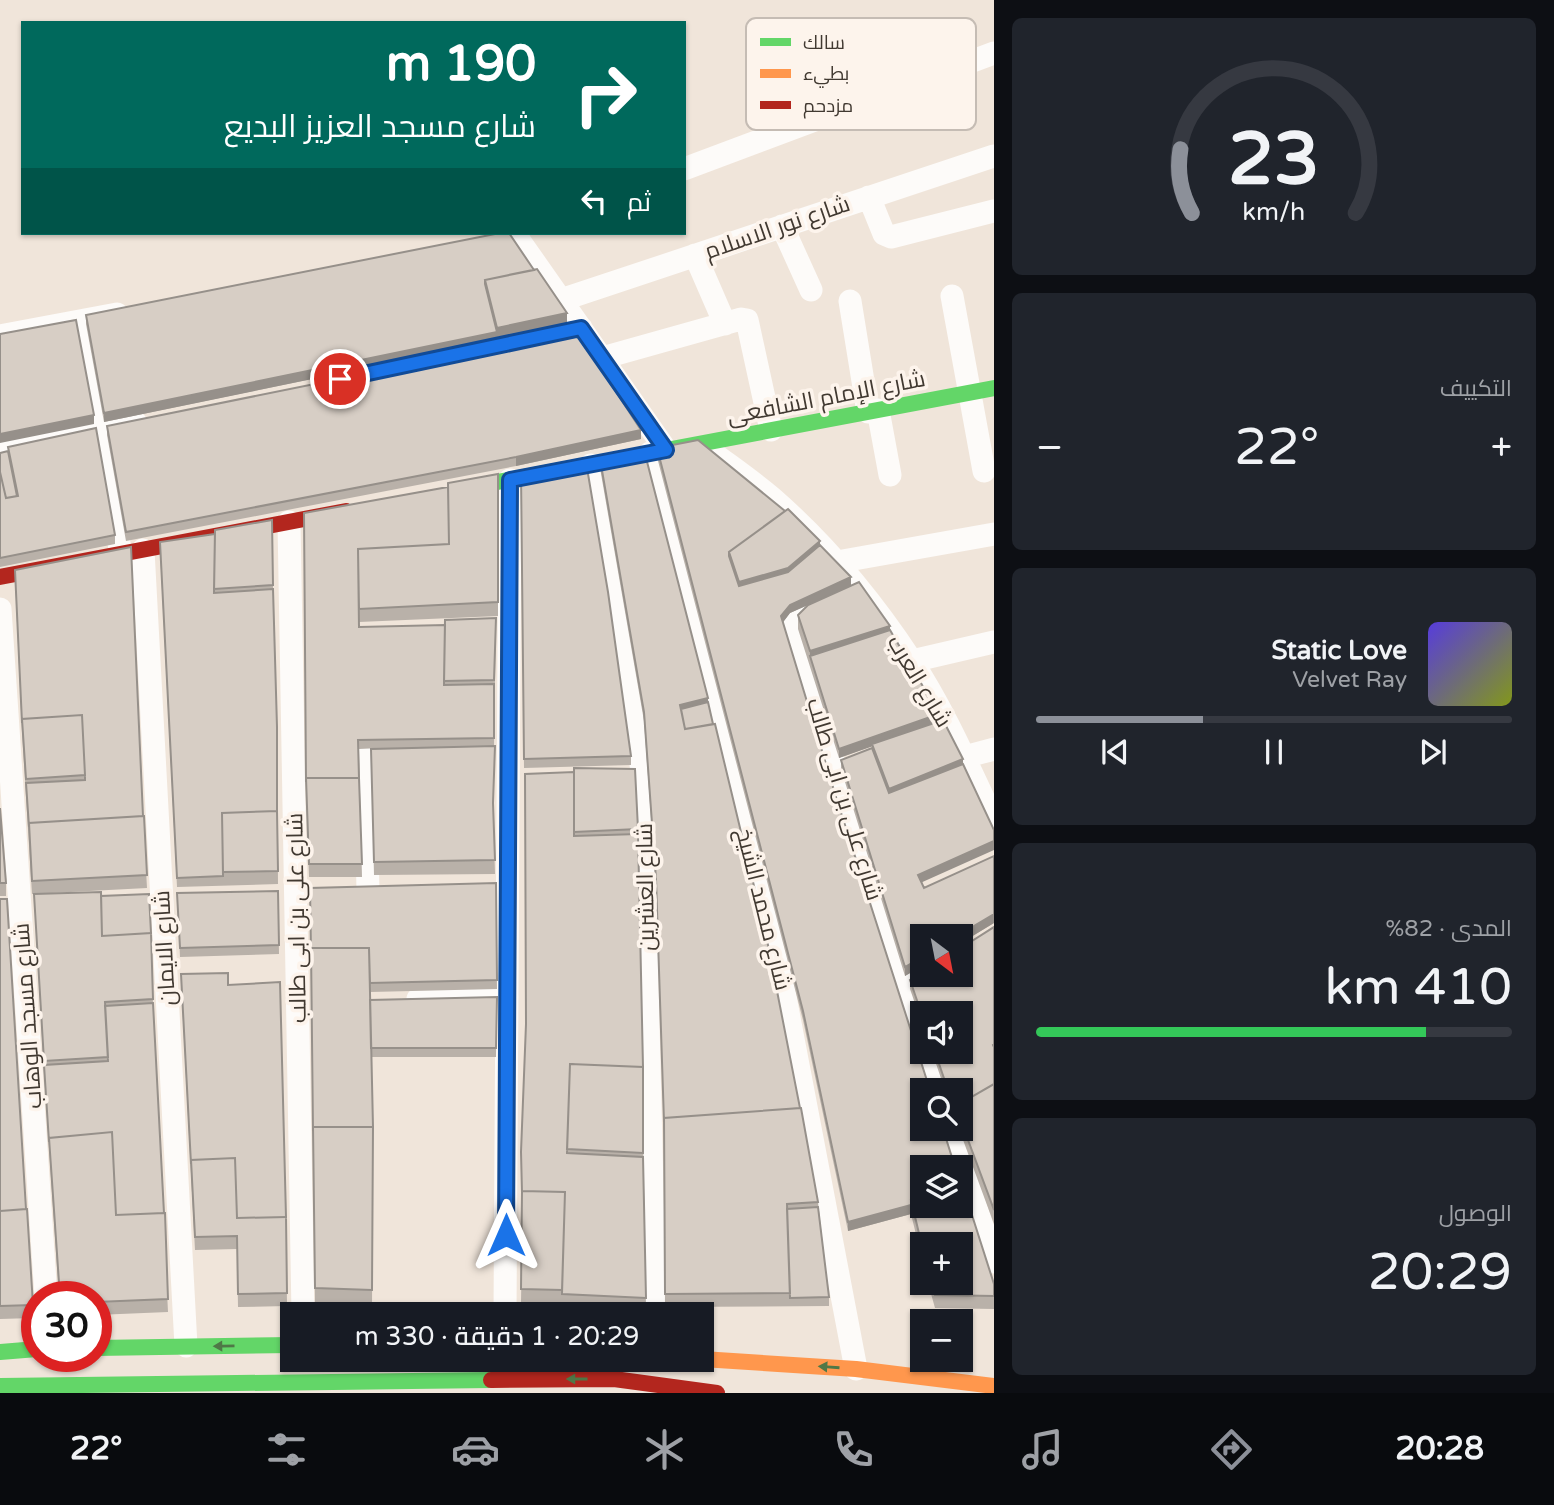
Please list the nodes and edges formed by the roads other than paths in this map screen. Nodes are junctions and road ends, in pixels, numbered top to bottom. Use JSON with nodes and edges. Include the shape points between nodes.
{"nodes":[{"id":1,"x":994,"y":53,"type":"edge"},
{"id":2,"x":976,"y":60,"type":"edge"},
{"id":3,"x":788,"y":130,"type":"edge"},
{"id":4,"x":994,"y":156,"type":"edge"},
{"id":5,"x":686,"y":168,"type":"edge"},
{"id":6,"x":869,"y":197,"type":"junction"},
{"id":7,"x":994,"y":211,"type":"edge"},
{"id":8,"x":782,"y":226,"type":"junction"},
{"id":9,"x":508,"y":235,"type":"edge"},
{"id":10,"x":695,"y":255,"type":"junction"},
{"id":11,"x":811,"y":290,"type":"dead end"},
{"id":12,"x":952,"y":296,"type":"dead end"},
{"id":13,"x":561,"y":300,"type":"junction"},
{"id":14,"x":850,"y":301,"type":"dead end"},
{"id":15,"x":133,"y":311,"type":"edge"},
{"id":16,"x":79,"y":322,"type":"junction"},
{"id":17,"x":725,"y":324,"type":"junction"},
{"id":18,"x":581,"y":328,"type":"junction"},
{"id":19,"x":0,"y":336,"type":"edge"},
{"id":20,"x":601,"y":358,"type":"junction"},
{"id":21,"x":300,"y":388,"type":"edge"},
{"id":22,"x":994,"y":388,"type":"edge"},
{"id":23,"x":969,"y":393,"type":"junction"},
{"id":24,"x":873,"y":411,"type":"junction"},
{"id":25,"x":152,"y":419,"type":"edge"},
{"id":26,"x":99,"y":430,"type":"junction"},
{"id":27,"x":771,"y":430,"type":"junction"},
{"id":28,"x":700,"y":443,"type":"junction"},
{"id":29,"x":0,"y":452,"type":"edge"},
{"id":30,"x":658,"y":452,"type":"junction"},
{"id":31,"x":591,"y":465,"type":"junction"},
{"id":32,"x":984,"y":471,"type":"dead end"},
{"id":33,"x":890,"y":475,"type":"dead end"},
{"id":34,"x":510,"y":480,"type":"junction"},
{"id":35,"x":445,"y":492,"type":"edge"},
{"id":36,"x":367,"y":507,"type":"edge"},
{"id":37,"x":289,"y":522,"type":"junction"},
{"id":38,"x":994,"y":534,"type":"edge"},
{"id":39,"x":132,"y":552,"type":"junction"},
{"id":40,"x":837,"y":562,"type":"junction"},
{"id":41,"x":0,"y":577,"type":"edge"},
{"id":42,"x":860,"y":589,"type":"junction"},
{"id":43,"x":0,"y":609,"type":"edge"},
{"id":44,"x":483,"y":624,"type":"edge"},
{"id":45,"x":509,"y":624,"type":"junction"},
{"id":46,"x":994,"y":642,"type":"edge"},
{"id":47,"x":912,"y":661,"type":"junction"},
{"id":48,"x":948,"y":725,"type":"junction"},
{"id":49,"x":923,"y":734,"type":"edge"},
{"id":50,"x":994,"y":749,"type":"edge"},
{"id":51,"x":482,"y":752,"type":"edge"},
{"id":52,"x":508,"y":752,"type":"junction"},
{"id":53,"x":417,"y":753,"type":"edge"},
{"id":54,"x":860,"y":757,"type":"edge"},
{"id":55,"x":964,"y":757,"type":"junction"},
{"id":56,"x":835,"y":766,"type":"junction"},
{"id":57,"x":642,"y":773,"type":"junction"},
{"id":58,"x":615,"y":774,"type":"edge"},
{"id":59,"x":535,"y":777,"type":"edge"},
{"id":60,"x":508,"y":778,"type":"junction"},
{"id":61,"x":994,"y":821,"type":"edge"},
{"id":62,"x":508,"y":886,"type":"junction"},
{"id":63,"x":480,"y":887,"type":"edge"},
{"id":64,"x":396,"y":890,"type":"edge"},
{"id":65,"x":368,"y":891,"type":"junction"},
{"id":66,"x":344,"y":892,"type":"edge"},
{"id":67,"x":320,"y":893,"type":"edge"},
{"id":68,"x":268,"y":894,"type":"edge"},
{"id":69,"x":295,"y":894,"type":"junction"},
{"id":70,"x":188,"y":897,"type":"edge"},
{"id":71,"x":161,"y":898,"type":"junction"},
{"id":72,"x":135,"y":899,"type":"edge"},
{"id":73,"x":45,"y":902,"type":"edge"},
{"id":74,"x":10,"y":903,"type":"edge"},
{"id":75,"x":910,"y":980,"type":"edge"},
{"id":76,"x":902,"y":985,"type":"junction"},
{"id":77,"x":507,"y":997,"type":"junction"},
{"id":78,"x":402,"y":1000,"type":"edge"},
{"id":79,"x":910,"y":1009,"type":"edge"},
{"id":80,"x":954,"y":1141,"type":"edge"},
{"id":81,"x":994,"y":1262,"type":"edge"},
{"id":82,"x":45,"y":1281,"type":"edge"},
{"id":83,"x":303,"y":1302,"type":"edge"},
{"id":84,"x":505,"y":1302,"type":"edge"},
{"id":85,"x":655,"y":1302,"type":"edge"},
{"id":86,"x":280,"y":1345,"type":"edge"},
{"id":87,"x":186,"y":1346,"type":"junction"},
{"id":88,"x":112,"y":1348,"type":"edge"},
{"id":89,"x":21,"y":1350,"type":"edge"},
{"id":90,"x":0,"y":1352,"type":"edge"},
{"id":91,"x":714,"y":1360,"type":"edge"},
{"id":92,"x":856,"y":1369,"type":"junction"},
{"id":93,"x":0,"y":1386,"type":"edge"},
{"id":94,"x":994,"y":1386,"type":"edge"},
{"id":95,"x":717,"y":1393,"type":"edge"}],
"edges":[{"from":1,"to":2,"type":"street"},
{"from":3,"to":5,"type":"street"},
{"from":4,"to":6,"type":"street","name":"شارع نور الاسلام"},
{"from":6,"to":7,"type":"street","via":[[884,234],[891,237]]},
{"from":6,"to":8,"type":"street","name":"شارع نور الاسلام"},
{"from":8,"to":10,"type":"street","name":"شارع نور الاسلام"},
{"from":8,"to":11,"type":"street"},
{"from":9,"to":13,"type":"street"},
{"from":10,"to":13,"type":"street","name":"شارع نور الاسلام"},
{"from":10,"to":17,"type":"street"},
{"from":12,"to":23,"type":"street"},
{"from":13,"to":18,"type":"street"},
{"from":14,"to":24,"type":"street"},
{"from":15,"to":16,"type":"street"},
{"from":16,"to":19,"type":"street"},
{"from":16,"to":26,"type":"street","name":"شارع الايمان"},
{"from":17,"to":20,"type":"street"},
{"from":17,"to":27,"type":"street","via":[[744,319],[749,323]]},
{"from":18,"to":20,"type":"street"},
{"from":18,"to":21,"type":"street"},
{"from":20,"to":30,"type":"street"},
{"from":22,"to":23,"type":"street","name":"شارع الإمام الشافعى"},
{"from":23,"to":24,"type":"street","name":"شارع الإمام الشافعى"},
{"from":23,"to":32,"type":"street"},
{"from":24,"to":27,"type":"street","name":"شارع الإمام الشافعى"},
{"from":24,"to":33,"type":"street"},
{"from":25,"to":26,"type":"street"},
{"from":26,"to":29,"type":"street"},
{"from":26,"to":39,"type":"street","name":"شارع الايمان"},
{"from":27,"to":28,"type":"street","name":"شارع الإمام الشافعى"},
{"from":28,"to":30,"type":"street","name":"شارع الإمام الشافعى"},
{"from":28,"to":40,"type":"street","name":"شارع العرب","via":[[773,499]]},
{"from":30,"to":31,"type":"street","name":"شارع الإمام الشافعى"},
{"from":30,"to":92,"type":"street","name":"شارع محمد الشيخ","via":[[782,981]]},
{"from":31,"to":34,"type":"street","name":"شارع الإمام الشافعى"},
{"from":31,"to":57,"type":"street","name":"شارع العشرين"},
{"from":34,"to":35,"type":"street","name":"شارع الإمام الشافعى"},
{"from":34,"to":45,"type":"street"},
{"from":36,"to":37,"type":"street"},
{"from":37,"to":39,"type":"street"},
{"from":37,"to":69,"type":"street","name":"شارع على بن ابى طالب"},
{"from":38,"to":40,"type":"street"},
{"from":39,"to":41,"type":"street"},
{"from":39,"to":71,"type":"street","name":"شارع الايمان"},
{"from":40,"to":42,"type":"street","name":"شارع العرب"},
{"from":42,"to":47,"type":"street","name":"شارع العرب"},
{"from":42,"to":56,"type":"street","name":"شارع على بن ابى طالب","via":[[798,617],[792,626]]},
{"from":43,"to":74,"type":"street","name":"شارع مسجد الوهاب"},
{"from":44,"to":45,"type":"street"},
{"from":45,"to":52,"type":"street"},
{"from":46,"to":47,"type":"street"},
{"from":47,"to":48,"type":"street","name":"شارع العرب"},
{"from":48,"to":49,"type":"street"},
{"from":48,"to":55,"type":"street","name":"شارع العرب"},
{"from":50,"to":55,"type":"street"},
{"from":51,"to":52,"type":"street"},
{"from":52,"to":60,"type":"street"},
{"from":53,"to":65,"type":"street","via":[[365,754]]},
{"from":54,"to":56,"type":"street"},
{"from":55,"to":61,"type":"street","name":"شارع العرب"},
{"from":56,"to":76,"type":"street","name":"شارع على بن ابى طالب"},
{"from":57,"to":58,"type":"street"},
{"from":57,"to":85,"type":"street","name":"شارع العشرين"},
{"from":59,"to":60,"type":"street"},
{"from":60,"to":62,"type":"street"},
{"from":62,"to":63,"type":"street"},
{"from":62,"to":77,"type":"street"},
{"from":64,"to":65,"type":"street"},
{"from":65,"to":66,"type":"street"},
{"from":67,"to":69,"type":"street"},
{"from":68,"to":69,"type":"street"},
{"from":69,"to":83,"type":"street","name":"شارع على بن ابى طالب"},
{"from":70,"to":71,"type":"street"},
{"from":71,"to":72,"type":"street"},
{"from":71,"to":87,"type":"street","name":"شارع الايمان"},
{"from":73,"to":74,"type":"street"},
{"from":74,"to":82,"type":"street","name":"شارع مسجد الوهاب"},
{"from":75,"to":76,"type":"street"},
{"from":76,"to":79,"type":"street","name":"شارع على بن ابى طالب"},
{"from":77,"to":78,"type":"street"},
{"from":77,"to":84,"type":"street"},
{"from":80,"to":81,"type":"street"},
{"from":86,"to":87,"type":"street","one_way":true},
{"from":87,"to":88,"type":"street"},
{"from":89,"to":90,"type":"street"},
{"from":92,"to":91,"type":"street","one_way":true},
{"from":92,"to":94,"type":"street"},
{"from":95,"to":93,"type":"street","one_way":true,"via":[[614,1379]]}]}
